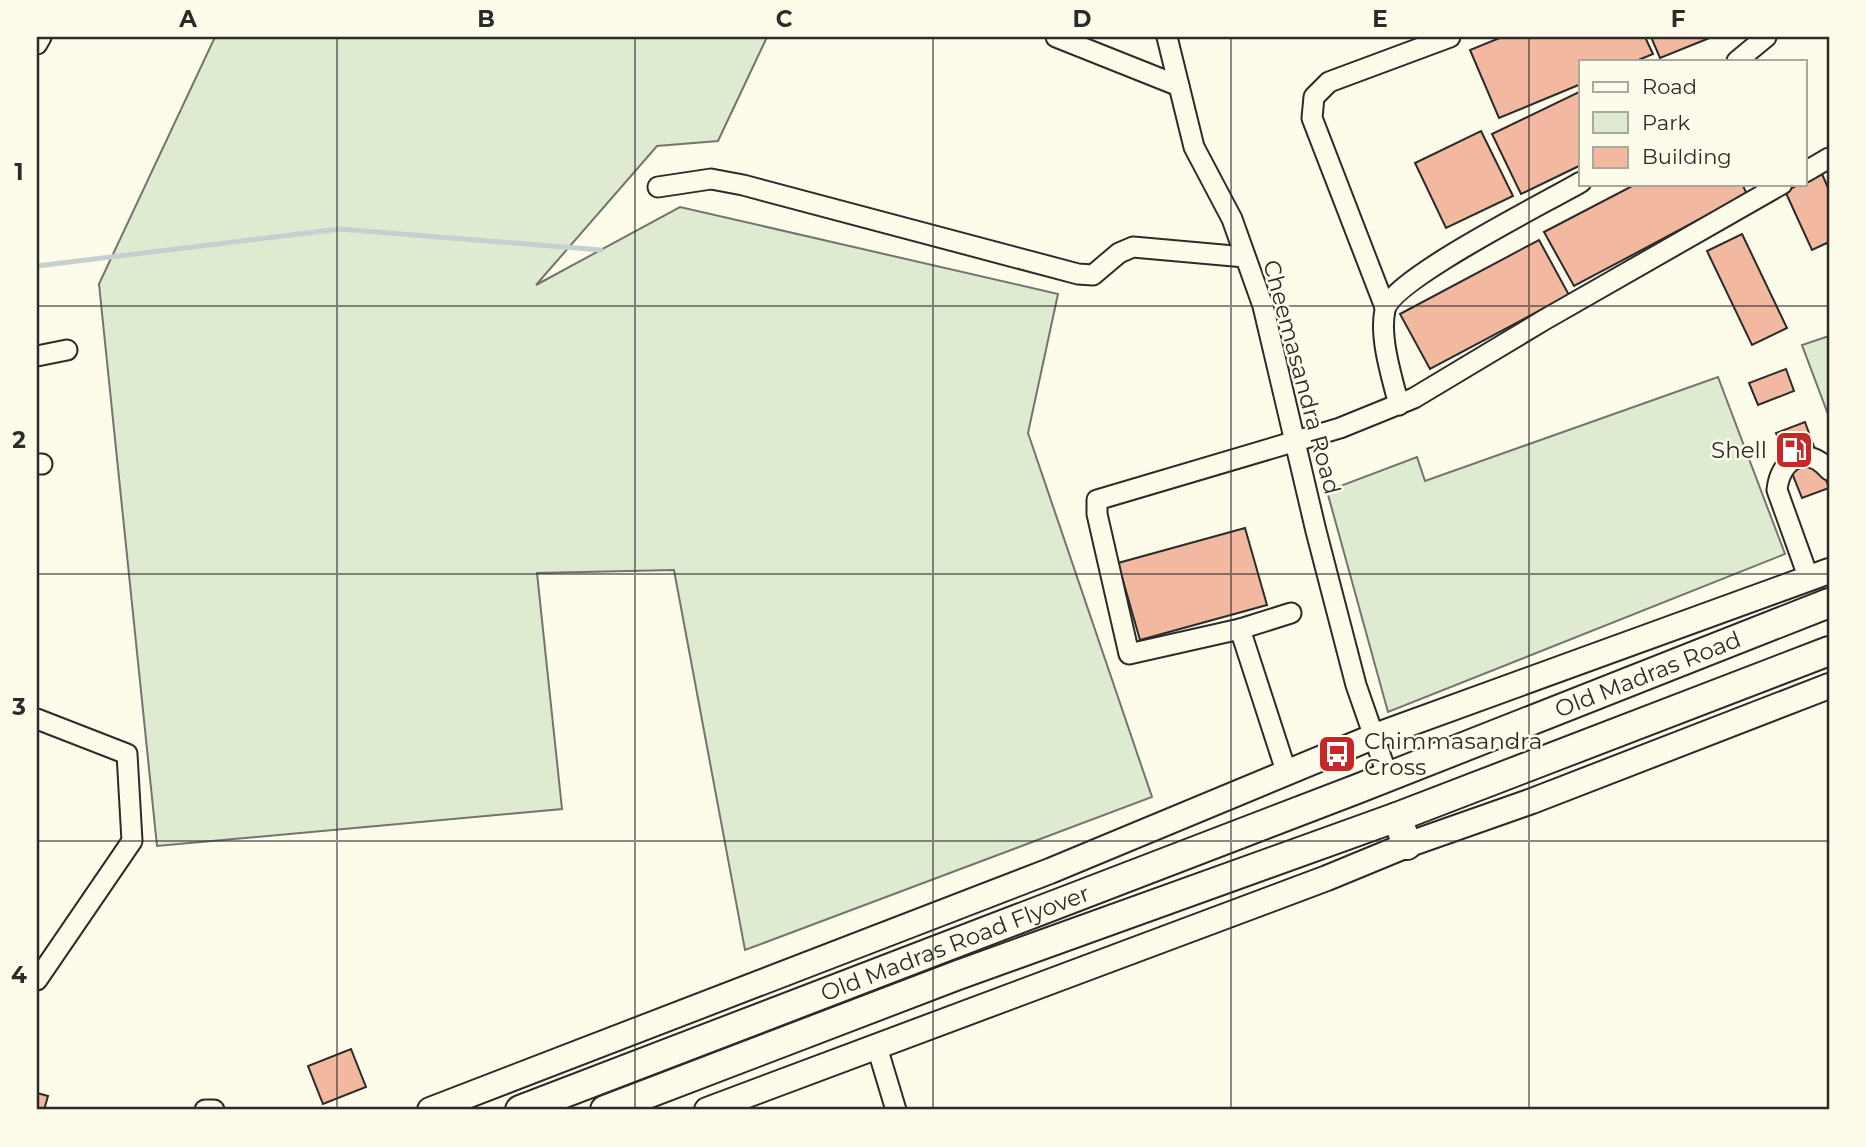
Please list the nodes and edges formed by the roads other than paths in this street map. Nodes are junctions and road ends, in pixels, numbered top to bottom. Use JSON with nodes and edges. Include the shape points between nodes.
{"nodes":[{"id":1,"x":41,"y":37,"type":"edge"},
{"id":2,"x":1056,"y":37,"type":"edge"},
{"id":3,"x":1167,"y":37,"type":"edge"},
{"id":4,"x":1450,"y":37,"type":"edge"},
{"id":5,"x":1766,"y":37,"type":"edge"},
{"id":6,"x":37,"y":44,"type":"edge"},
{"id":7,"x":1738,"y":60,"type":"edge"},
{"id":8,"x":1179,"y":86,"type":"junction"},
{"id":9,"x":1829,"y":158,"type":"edge"},
{"id":10,"x":1806,"y":171,"type":"edge"},
{"id":11,"x":1579,"y":184,"type":"edge"},
{"id":12,"x":1778,"y":186,"type":"edge"},
{"id":13,"x":658,"y":187,"type":"dead end"},
{"id":14,"x":1245,"y":257,"type":"junction"},
{"id":15,"x":1385,"y":307,"type":"junction"},
{"id":16,"x":67,"y":350,"type":"dead end"},
{"id":17,"x":37,"y":356,"type":"edge"},
{"id":18,"x":1399,"y":405,"type":"junction"},
{"id":19,"x":1295,"y":441,"type":"junction"},
{"id":20,"x":1829,"y":470,"type":"edge"},
{"id":21,"x":1819,"y":575,"type":"edge"},
{"id":22,"x":1829,"y":603,"type":"edge"},
{"id":23,"x":1292,"y":613,"type":"dead end"},
{"id":24,"x":1240,"y":629,"type":"junction"},
{"id":25,"x":1829,"y":651,"type":"edge"},
{"id":26,"x":1829,"y":686,"type":"edge"},
{"id":27,"x":37,"y":719,"type":"edge"},
{"id":28,"x":1375,"y":736,"type":"junction"},
{"id":29,"x":1287,"y":774,"type":"junction"},
{"id":30,"x":1388,"y":778,"type":"junction"},
{"id":31,"x":1397,"y":817,"type":"junction"},
{"id":32,"x":1407,"y":845,"type":"junction"},
{"id":33,"x":37,"y":980,"type":"edge"},
{"id":34,"x":877,"y":1047,"type":"junction"},
{"id":35,"x":205,"y":1110,"type":"edge"},
{"id":36,"x":214,"y":1110,"type":"edge"},
{"id":37,"x":430,"y":1110,"type":"edge"},
{"id":38,"x":520,"y":1110,"type":"edge"},
{"id":39,"x":605,"y":1110,"type":"edge"},
{"id":40,"x":707,"y":1110,"type":"edge"},
{"id":41,"x":896,"y":1110,"type":"edge"}],
"edges":[{"from":1,"to":6,"type":"street"},
{"from":2,"to":8,"type":"street"},
{"from":3,"to":8,"type":"street","name":"Cheemasandra Road"},
{"from":4,"to":15,"type":"street","via":[[1329,82],[1314,97],[1312,118]]},
{"from":5,"to":7,"type":"street"},
{"from":8,"to":14,"type":"street","name":"Cheemasandra Road","via":[[1194,147],[1232,219]]},
{"from":9,"to":10,"type":"street"},
{"from":11,"to":15,"type":"street","via":[[1437,263]]},
{"from":12,"to":18,"type":"street"},
{"from":13,"to":14,"type":"street","via":[[711,179],[743,184],[1078,274],[1093,275],[1133,247]]},
{"from":14,"to":19,"type":"street","name":"Cheemasandra Road","via":[[1263,306]]},
{"from":15,"to":18,"type":"street","via":[[1385,342]]},
{"from":16,"to":17,"type":"street"},
{"from":18,"to":19,"type":"street"},
{"from":19,"to":24,"type":"street","via":[[1097,500],[1129,654]]},
{"from":19,"to":28,"type":"street","name":"Cheemasandra Road","via":[[1356,685]]},
{"from":20,"to":21,"type":"street","via":[[1816,458],[1800,457],[1786,465],[1777,491]]},
{"from":21,"to":28,"type":"main road"},
{"from":22,"to":30,"type":"highway","name":"Old Madras Road"},
{"from":23,"to":24,"type":"street"},
{"from":24,"to":29,"type":"street"},
{"from":25,"to":31,"type":"highway","name":"Old Madras Road"},
{"from":26,"to":32,"type":"main road"},
{"from":27,"to":33,"type":"street","via":[[127,754],[132,841]]},
{"from":28,"to":29,"type":"main road"},
{"from":28,"to":30,"type":"street","name":"Cheemasandra Road"},
{"from":29,"to":37,"type":"main road","via":[[1050,871]]},
{"from":30,"to":38,"type":"highway","name":"Old Madras Road Flyover"},
{"from":31,"to":32,"type":"highway"},
{"from":31,"to":39,"type":"highway","name":"Old Madras Road Flyover","via":[[958,975]]},
{"from":32,"to":34,"type":"main road"},
{"from":34,"to":40,"type":"main road"},
{"from":34,"to":41,"type":"street"},
{"from":35,"to":36,"type":"street"}]}
